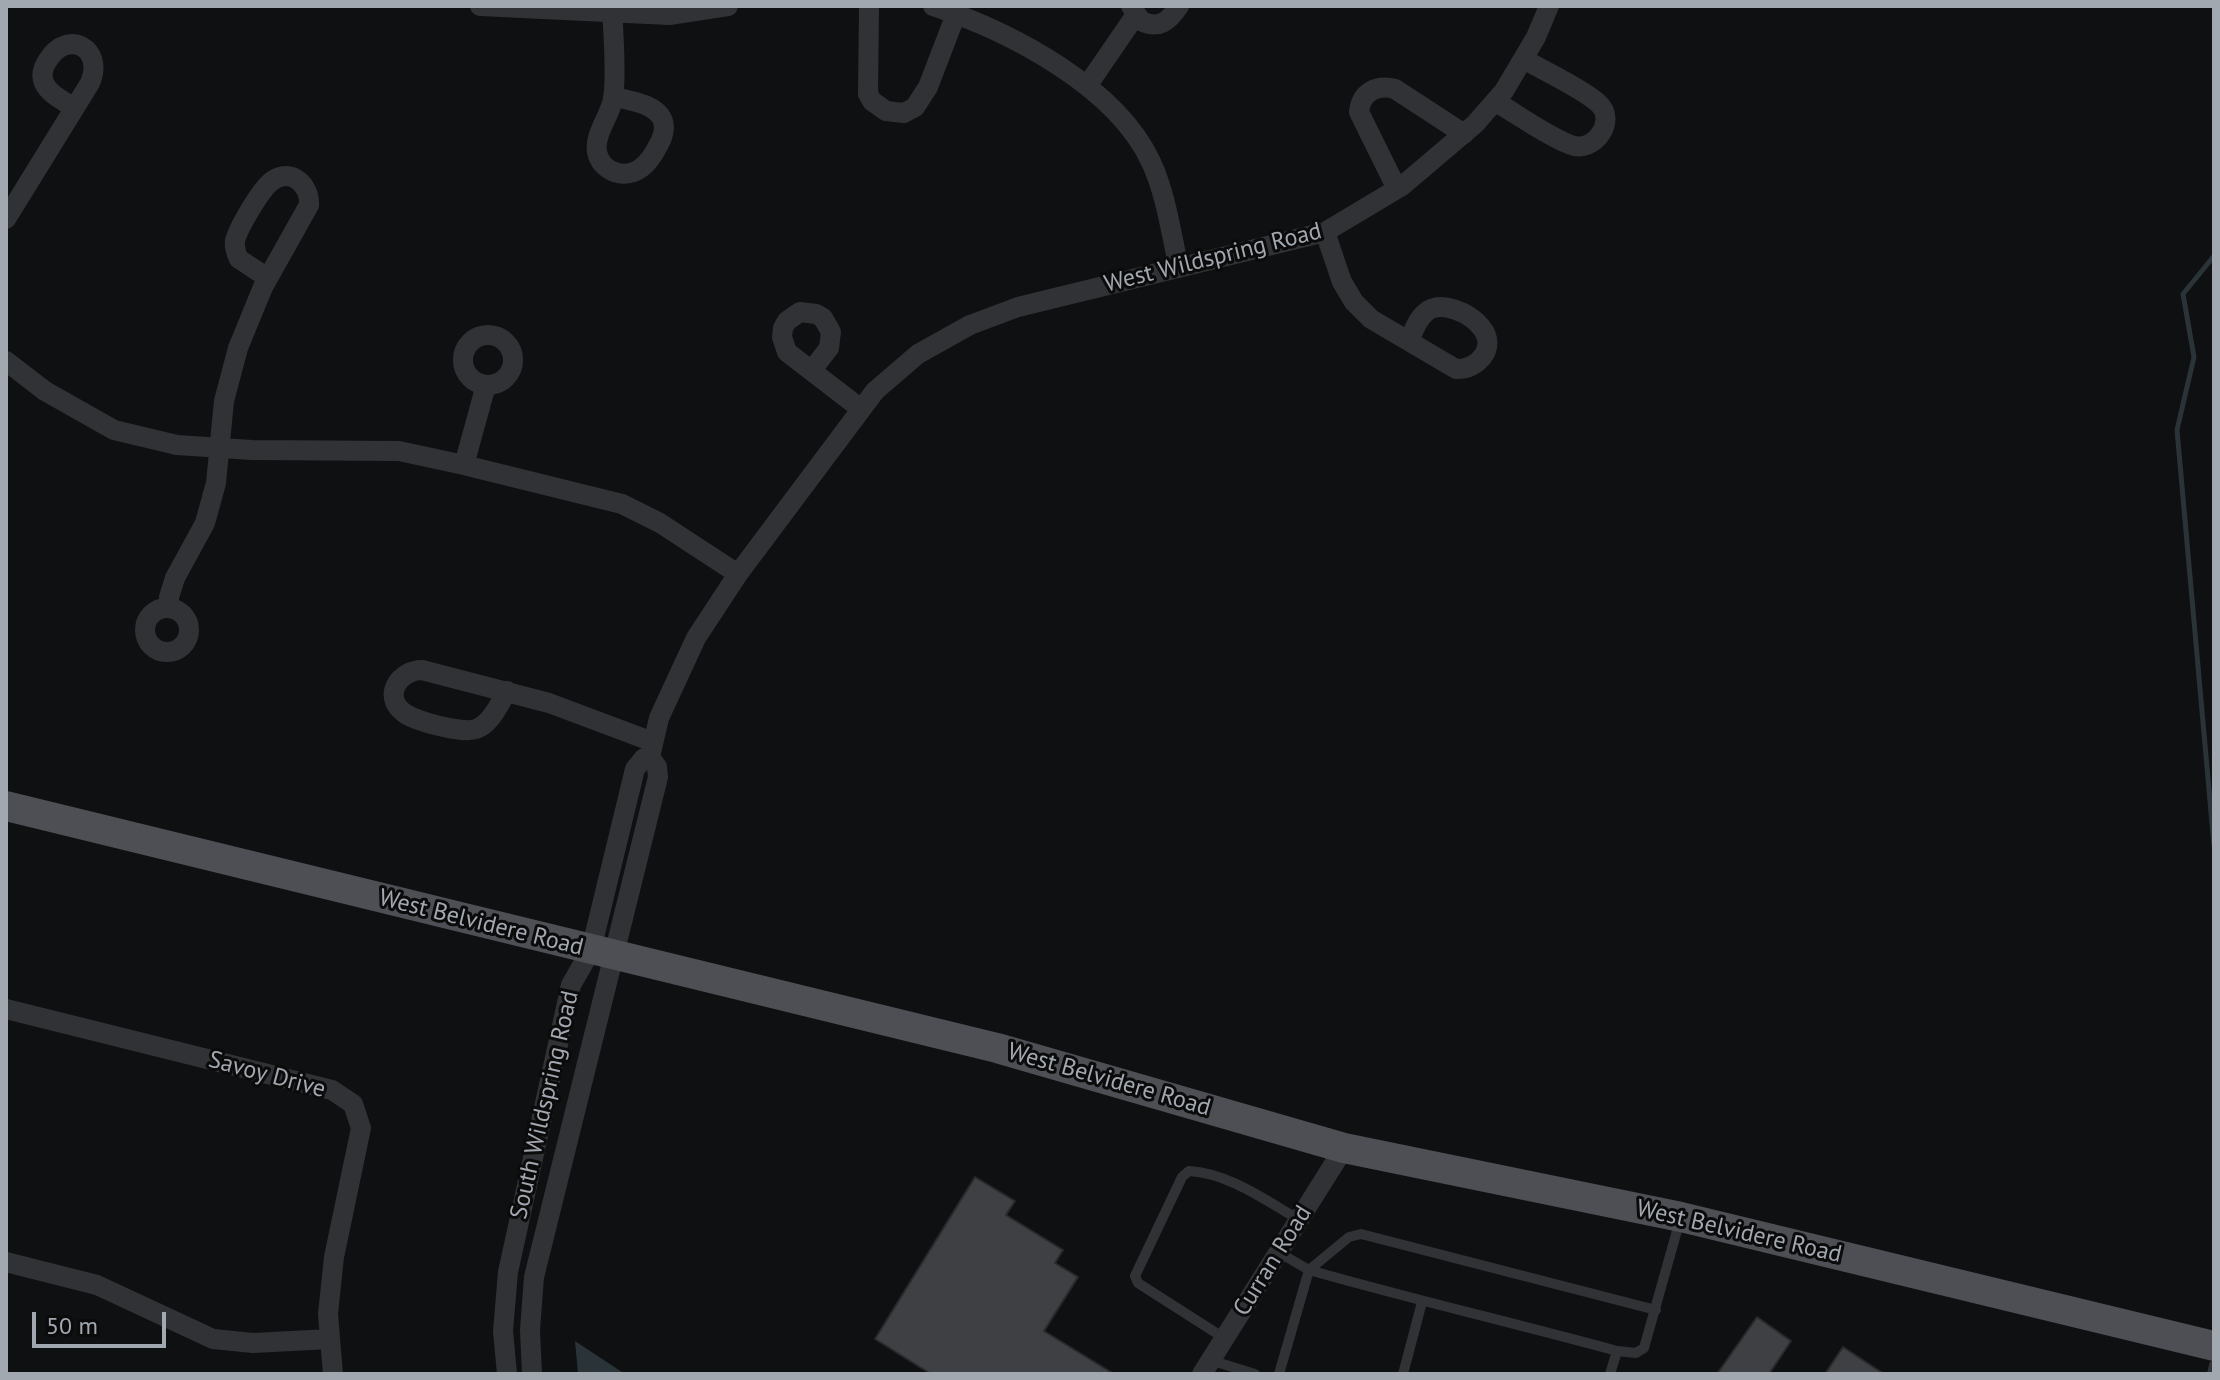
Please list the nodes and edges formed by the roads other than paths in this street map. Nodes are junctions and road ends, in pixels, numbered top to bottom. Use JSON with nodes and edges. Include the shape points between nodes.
{"nodes":[{"id":1,"x":480,"y":6,"type":"edge"},
{"id":2,"x":728,"y":6,"type":"edge"},
{"id":3,"x":869,"y":6,"type":"edge"},
{"id":4,"x":933,"y":6,"type":"edge"},
{"id":5,"x":1179,"y":6,"type":"edge"},
{"id":6,"x":1549,"y":6,"type":"edge"},
{"id":7,"x":612,"y":9,"type":"edge"},
{"id":8,"x":1133,"y":11,"type":"edge"},
{"id":9,"x":956,"y":14,"type":"junction"},
{"id":10,"x":1524,"y":59,"type":"junction"},
{"id":11,"x":1087,"y":86,"type":"junction"},
{"id":12,"x":613,"y":97,"type":"dead end"},
{"id":13,"x":1496,"y":102,"type":"junction"},
{"id":14,"x":74,"y":108,"type":"dead end"},
{"id":15,"x":1464,"y":134,"type":"junction"},
{"id":16,"x":1397,"y":189,"type":"junction"},
{"id":17,"x":6,"y":219,"type":"edge"},
{"id":18,"x":1325,"y":232,"type":"junction"},
{"id":19,"x":1179,"y":268,"type":"junction"},
{"id":20,"x":268,"y":278,"type":"junction"},
{"id":21,"x":1409,"y":341,"type":"dead end"},
{"id":22,"x":6,"y":361,"type":"edge"},
{"id":23,"x":812,"y":370,"type":"dead end"},
{"id":24,"x":486,"y":385,"type":"dead end"},
{"id":25,"x":861,"y":409,"type":"junction"},
{"id":26,"x":219,"y":448,"type":"junction"},
{"id":27,"x":464,"y":465,"type":"junction"},
{"id":28,"x":738,"y":574,"type":"junction"},
{"id":29,"x":169,"y":608,"type":"dead end"},
{"id":30,"x":507,"y":691,"type":"junction"},
{"id":31,"x":651,"y":750,"type":"junction"},
{"id":32,"x":6,"y":806,"type":"edge"},
{"id":33,"x":603,"y":953,"type":"junction"},
{"id":34,"x":6,"y":1009,"type":"edge"},
{"id":35,"x":1344,"y":1148,"type":"junction"},
{"id":36,"x":1681,"y":1217,"type":"junction"},
{"id":37,"x":1298,"y":1219,"type":"junction"},
{"id":38,"x":514,"y":1238,"type":"junction"},
{"id":39,"x":541,"y":1244,"type":"junction"},
{"id":40,"x":1278,"y":1252,"type":"junction"},
{"id":41,"x":6,"y":1262,"type":"edge"},
{"id":42,"x":1309,"y":1270,"type":"junction"},
{"id":43,"x":1422,"y":1302,"type":"junction"},
{"id":44,"x":1656,"y":1310,"type":"junction"},
{"id":45,"x":1224,"y":1338,"type":"junction"},
{"id":46,"x":330,"y":1339,"type":"junction"},
{"id":47,"x":2214,"y":1346,"type":"edge"},
{"id":48,"x":1617,"y":1351,"type":"junction"},
{"id":49,"x":2214,"y":1365,"type":"edge"},
{"id":50,"x":1206,"y":1367,"type":"edge"},
{"id":51,"x":333,"y":1374,"type":"edge"},
{"id":52,"x":507,"y":1374,"type":"edge"},
{"id":53,"x":532,"y":1374,"type":"edge"},
{"id":54,"x":1255,"y":1374,"type":"edge"},
{"id":55,"x":1279,"y":1374,"type":"edge"},
{"id":56,"x":1403,"y":1374,"type":"edge"},
{"id":57,"x":1610,"y":1374,"type":"edge"},
{"id":58,"x":2212,"y":1374,"type":"edge"}],
"edges":[{"from":1,"to":7,"type":"street"},
{"from":2,"to":7,"type":"street","via":[[669,15]]},
{"from":3,"to":9,"type":"street","via":[[868,94],[882,109],[896,113],[910,111],[922,99]]},
{"from":4,"to":9,"type":"street"},
{"from":5,"to":8,"type":"street","via":[[1171,19],[1156,25]]},
{"from":6,"to":10,"type":"street","name":"West Wildspring Road"},
{"from":7,"to":12,"type":"street"},
{"from":8,"to":11,"type":"street"},
{"from":9,"to":11,"type":"street","via":[[1024,45]]},
{"from":10,"to":13,"type":"street","name":"West Wildspring Road"},
{"from":10,"to":13,"type":"street","via":[[1599,103],[1606,117],[1603,132],[1591,143],[1572,145]]},
{"from":11,"to":19,"type":"street","via":[[1133,130],[1151,160]]},
{"from":13,"to":15,"type":"street","name":"West Wildspring Road"},
{"from":14,"to":17,"type":"street"},
{"from":15,"to":16,"type":"street","name":"West Wildspring Road"},
{"from":15,"to":16,"type":"street","via":[[1395,89],[1368,93],[1359,112]]},
{"from":16,"to":18,"type":"street","name":"West Wildspring Road"},
{"from":18,"to":19,"type":"street","name":"West Wildspring Road"},
{"from":18,"to":21,"type":"street","via":[[1354,302],[1371,319]]},
{"from":19,"to":25,"type":"street","name":"West Wildspring Road","via":[[1018,307],[970,325],[918,354]]},
{"from":20,"to":20,"type":"street","via":[[309,205],[307,190],[297,179],[281,177],[268,185],[235,244],[244,265]]},
{"from":20,"to":26,"type":"street","via":[[238,348]]},
{"from":22,"to":26,"type":"street","via":[[45,391],[114,430],[177,445]]},
{"from":23,"to":25,"type":"street"},
{"from":24,"to":27,"type":"street"},
{"from":25,"to":28,"type":"street","name":"South Wildspring Road"},
{"from":26,"to":27,"type":"street","via":[[399,451]]},
{"from":26,"to":29,"type":"street","via":[[205,523],[175,578]]},
{"from":27,"to":28,"type":"street","via":[[622,504]]},
{"from":28,"to":31,"type":"street","name":"South Wildspring Road","via":[[696,638],[659,718]]},
{"from":30,"to":30,"type":"street","via":[[412,670],[402,675],[394,693],[395,702],[410,717],[463,731],[485,724]]},
{"from":30,"to":31,"type":"street","via":[[582,714]]},
{"from":31,"to":33,"type":"street","name":"South Wildspring Road","via":[[635,769]]},
{"from":32,"to":33,"type":"main road","name":"West Belvidere Road"},
{"from":33,"to":35,"type":"main road","name":"West Belvidere Road","via":[[997,1048]]},
{"from":33,"to":38,"type":"street","name":"South Wildspring Road","via":[[571,985]]},
{"from":33,"to":39,"type":"street","name":"South Wildspring Road"},
{"from":34,"to":46,"type":"street","name":"Savoy Drive","via":[[332,1090],[353,1104],[361,1128],[334,1257]]},
{"from":35,"to":36,"type":"main road","name":"West Belvidere Road"},
{"from":35,"to":37,"type":"street","name":"Curran Road"},
{"from":36,"to":44,"type":"lane"},
{"from":36,"to":47,"type":"main road","name":"West Belvidere Road"},
{"from":37,"to":40,"type":"street","name":"Curran Road"},
{"from":37,"to":45,"type":"lane","via":[[1233,1183],[1199,1171],[1182,1177],[1135,1276],[1138,1283]]},
{"from":38,"to":39,"type":"street"},
{"from":38,"to":52,"type":"street","name":"South Wildspring Road","via":[[504,1308]]},
{"from":39,"to":53,"type":"street","name":"South Wildspring Road","via":[[532,1295]]},
{"from":40,"to":42,"type":"lane"},
{"from":40,"to":45,"type":"street","name":"Curran Road"},
{"from":41,"to":46,"type":"street","via":[[97,1285],[213,1339]]},
{"from":42,"to":43,"type":"lane"},
{"from":42,"to":44,"type":"lane","via":[[1349,1237],[1361,1234]]},
{"from":42,"to":55,"type":"lane"},
{"from":43,"to":48,"type":"lane"},
{"from":43,"to":56,"type":"lane"},
{"from":44,"to":48,"type":"lane","via":[[1644,1348],[1636,1353]]},
{"from":45,"to":50,"type":"street","name":"Curran Road"},
{"from":46,"to":51,"type":"street","name":"Savoy Drive"},
{"from":48,"to":57,"type":"lane"},
{"from":49,"to":58,"type":"lane"},
{"from":50,"to":54,"type":"lane"}]}
